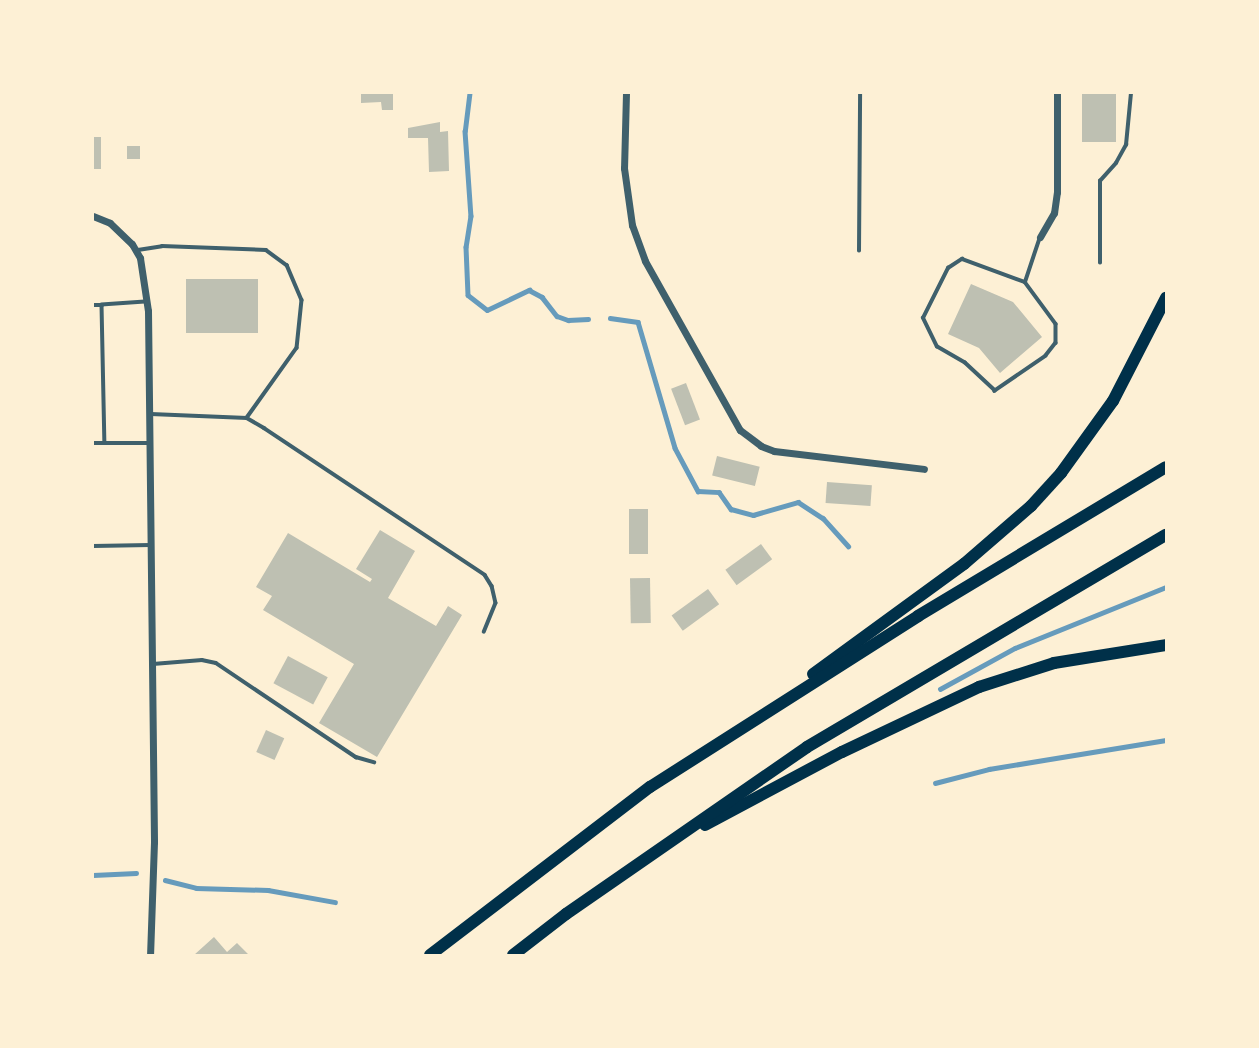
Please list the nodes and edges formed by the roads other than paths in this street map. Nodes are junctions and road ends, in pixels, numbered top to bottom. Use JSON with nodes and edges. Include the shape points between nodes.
{"nodes":[{"id":1,"x":626,"y":93,"type":"edge"},
{"id":2,"x":860,"y":93,"type":"edge"},
{"id":3,"x":1058,"y":93,"type":"edge"},
{"id":4,"x":1131,"y":93,"type":"edge"},
{"id":5,"x":93,"y":216,"type":"edge"},
{"id":6,"x":1040,"y":237,"type":"joint"},
{"id":7,"x":136,"y":251,"type":"junction"},
{"id":8,"x":859,"y":251,"type":"dead end"},
{"id":9,"x":1100,"y":263,"type":"dead end"},
{"id":10,"x":1025,"y":282,"type":"junction"},
{"id":11,"x":1166,"y":298,"type":"edge"},
{"id":12,"x":148,"y":302,"type":"junction"},
{"id":13,"x":93,"y":305,"type":"edge"},
{"id":14,"x":102,"y":305,"type":"junction"},
{"id":15,"x":149,"y":414,"type":"junction"},
{"id":16,"x":247,"y":418,"type":"junction"},
{"id":17,"x":93,"y":443,"type":"edge"},
{"id":18,"x":105,"y":443,"type":"junction"},
{"id":19,"x":149,"y":443,"type":"junction"},
{"id":20,"x":1166,"y":467,"type":"edge"},
{"id":21,"x":924,"y":469,"type":"dead end"},
{"id":22,"x":1166,"y":535,"type":"edge"},
{"id":23,"x":150,"y":545,"type":"junction"},
{"id":24,"x":93,"y":546,"type":"edge"},
{"id":25,"x":484,"y":632,"type":"dead end"},
{"id":26,"x":1166,"y":645,"type":"edge"},
{"id":27,"x":151,"y":665,"type":"junction"},
{"id":28,"x":737,"y":730,"type":"junction"},
{"id":29,"x":374,"y":762,"type":"dead end"},
{"id":30,"x":652,"y":853,"type":"junction"},
{"id":31,"x":150,"y":955,"type":"edge"},
{"id":32,"x":430,"y":955,"type":"edge"},
{"id":33,"x":513,"y":955,"type":"edge"}],
"edges":[{"from":1,"to":21,"type":"street","via":[[625,188],[638,243],[740,430],[761,446],[790,454]]},
{"from":2,"to":8,"type":"lane"},
{"from":3,"to":6,"type":"street","via":[[1057,192],[1054,213]]},
{"from":4,"to":9,"type":"lane","via":[[1126,145],[1100,181]]},
{"from":5,"to":7,"type":"street","via":[[122,232]]},
{"from":6,"to":10,"type":"lane"},
{"from":7,"to":12,"type":"street"},
{"from":7,"to":16,"type":"lane","via":[[162,246],[266,250],[287,265],[302,300],[297,348]]},
{"from":10,"to":10,"type":"lane","via":[[962,259],[948,268],[923,318],[937,347],[965,363],[995,391],[1046,356],[1056,343],[1056,324]]},
{"from":11,"to":28,"type":"highway","via":[[1113,401],[1031,506],[964,564]]},
{"from":12,"to":14,"type":"lane"},
{"from":12,"to":15,"type":"street"},
{"from":13,"to":14,"type":"lane"},
{"from":14,"to":18,"type":"lane"},
{"from":15,"to":16,"type":"lane"},
{"from":15,"to":19,"type":"street"},
{"from":16,"to":25,"type":"lane","via":[[485,575],[496,603]]},
{"from":17,"to":18,"type":"lane"},
{"from":18,"to":19,"type":"lane"},
{"from":19,"to":23,"type":"street"},
{"from":20,"to":28,"type":"highway"},
{"from":22,"to":30,"type":"highway","via":[[807,747]]},
{"from":23,"to":24,"type":"lane"},
{"from":23,"to":27,"type":"street"},
{"from":26,"to":30,"type":"highway","via":[[1054,663],[979,687],[842,752]]},
{"from":27,"to":29,"type":"lane","via":[[216,663],[356,757]]},
{"from":27,"to":31,"type":"street","via":[[154,842]]},
{"from":28,"to":32,"type":"highway","via":[[561,852]]},
{"from":30,"to":33,"type":"highway"}]}
